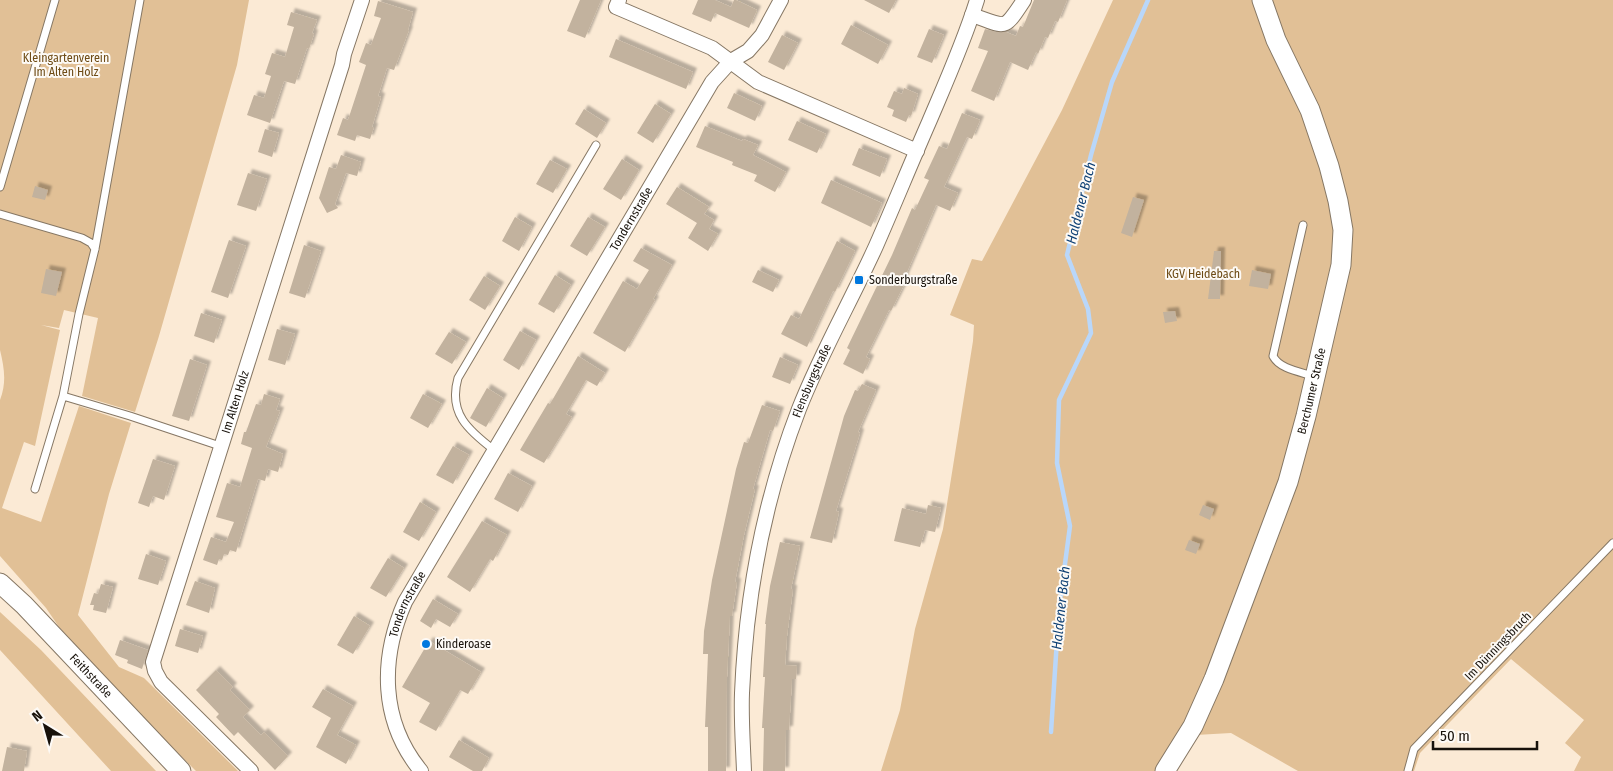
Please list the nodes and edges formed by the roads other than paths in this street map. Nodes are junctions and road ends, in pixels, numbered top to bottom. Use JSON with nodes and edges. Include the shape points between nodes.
{"nodes":[{"id":1,"x":55,"y":0,"type":"edge"},
{"id":2,"x":140,"y":0,"type":"edge"},
{"id":3,"x":362,"y":0,"type":"edge"},
{"id":4,"x":619,"y":0,"type":"edge"},
{"id":5,"x":781,"y":0,"type":"edge"},
{"id":6,"x":977,"y":0,"type":"edge"},
{"id":7,"x":1024,"y":0,"type":"edge"},
{"id":8,"x":1262,"y":0,"type":"edge"},
{"id":9,"x":972,"y":15,"type":"junction"},
{"id":10,"x":731,"y":61,"type":"junction"},
{"id":11,"x":596,"y":145,"type":"dead end"},
{"id":12,"x":916,"y":151,"type":"junction"},
{"id":13,"x":0,"y":187,"type":"edge"},
{"id":14,"x":0,"y":214,"type":"edge"},
{"id":15,"x":1303,"y":225,"type":"dead end"},
{"id":16,"x":95,"y":249,"type":"junction"},
{"id":17,"x":1316,"y":377,"type":"junction"},
{"id":18,"x":63,"y":396,"type":"junction"},
{"id":19,"x":220,"y":446,"type":"junction"},
{"id":20,"x":494,"y":450,"type":"junction"},
{"id":21,"x":35,"y":489,"type":"dead end"},
{"id":22,"x":1613,"y":543,"type":"edge"},
{"id":23,"x":0,"y":583,"type":"edge"},
{"id":24,"x":181,"y":771,"type":"edge"},
{"id":25,"x":251,"y":771,"type":"edge"},
{"id":26,"x":421,"y":771,"type":"edge"},
{"id":27,"x":744,"y":771,"type":"edge"},
{"id":28,"x":1165,"y":771,"type":"edge"},
{"id":29,"x":1408,"y":771,"type":"edge"}],
"edges":[{"from":1,"to":13,"type":"lane"},
{"from":2,"to":16,"type":"lane"},
{"from":3,"to":19,"type":"street","name":"Im Alten Holz"},
{"from":4,"to":10,"type":"street","via":[[616,7],[712,48]]},
{"from":5,"to":10,"type":"street","name":"Tondernstraße","via":[[762,35]]},
{"from":6,"to":9,"type":"street","name":"Flensburgstraße"},
{"from":7,"to":9,"type":"street","via":[[1009,23],[1002,25]]},
{"from":8,"to":17,"type":"main road","name":"Berchumer Straße","via":[[1274,34],[1308,104],[1338,201],[1343,244]]},
{"from":9,"to":12,"type":"street","name":"Flensburgstraße"},
{"from":10,"to":12,"type":"street","via":[[758,82]]},
{"from":10,"to":20,"type":"street","name":"Tondernstraße","via":[[712,82]]},
{"from":11,"to":20,"type":"lane","via":[[458,378],[455,396],[462,421]]},
{"from":12,"to":27,"type":"street","name":"Flensburgstraße","via":[[876,247],[799,409],[773,490],[758,548],[746,642],[742,695]]},
{"from":14,"to":16,"type":"lane","via":[[82,238]]},
{"from":15,"to":17,"type":"lane","via":[[1273,356],[1285,367]]},
{"from":16,"to":18,"type":"lane"},
{"from":17,"to":28,"type":"main road","name":"Berchumer Straße","via":[[1288,482],[1221,661],[1193,726]]},
{"from":18,"to":19,"type":"lane"},
{"from":18,"to":21,"type":"lane"},
{"from":19,"to":25,"type":"street","name":"Im Alten Holz","via":[[152,662],[161,682]]},
{"from":20,"to":26,"type":"street","name":"Tondernstraße","via":[[405,602],[393,635],[388,686],[393,720],[408,755]]},
{"from":22,"to":29,"type":"lane","name":"Im Dünningsbruch","via":[[1414,749]]},
{"from":23,"to":24,"type":"main road","name":"Feithstraße"}]}
